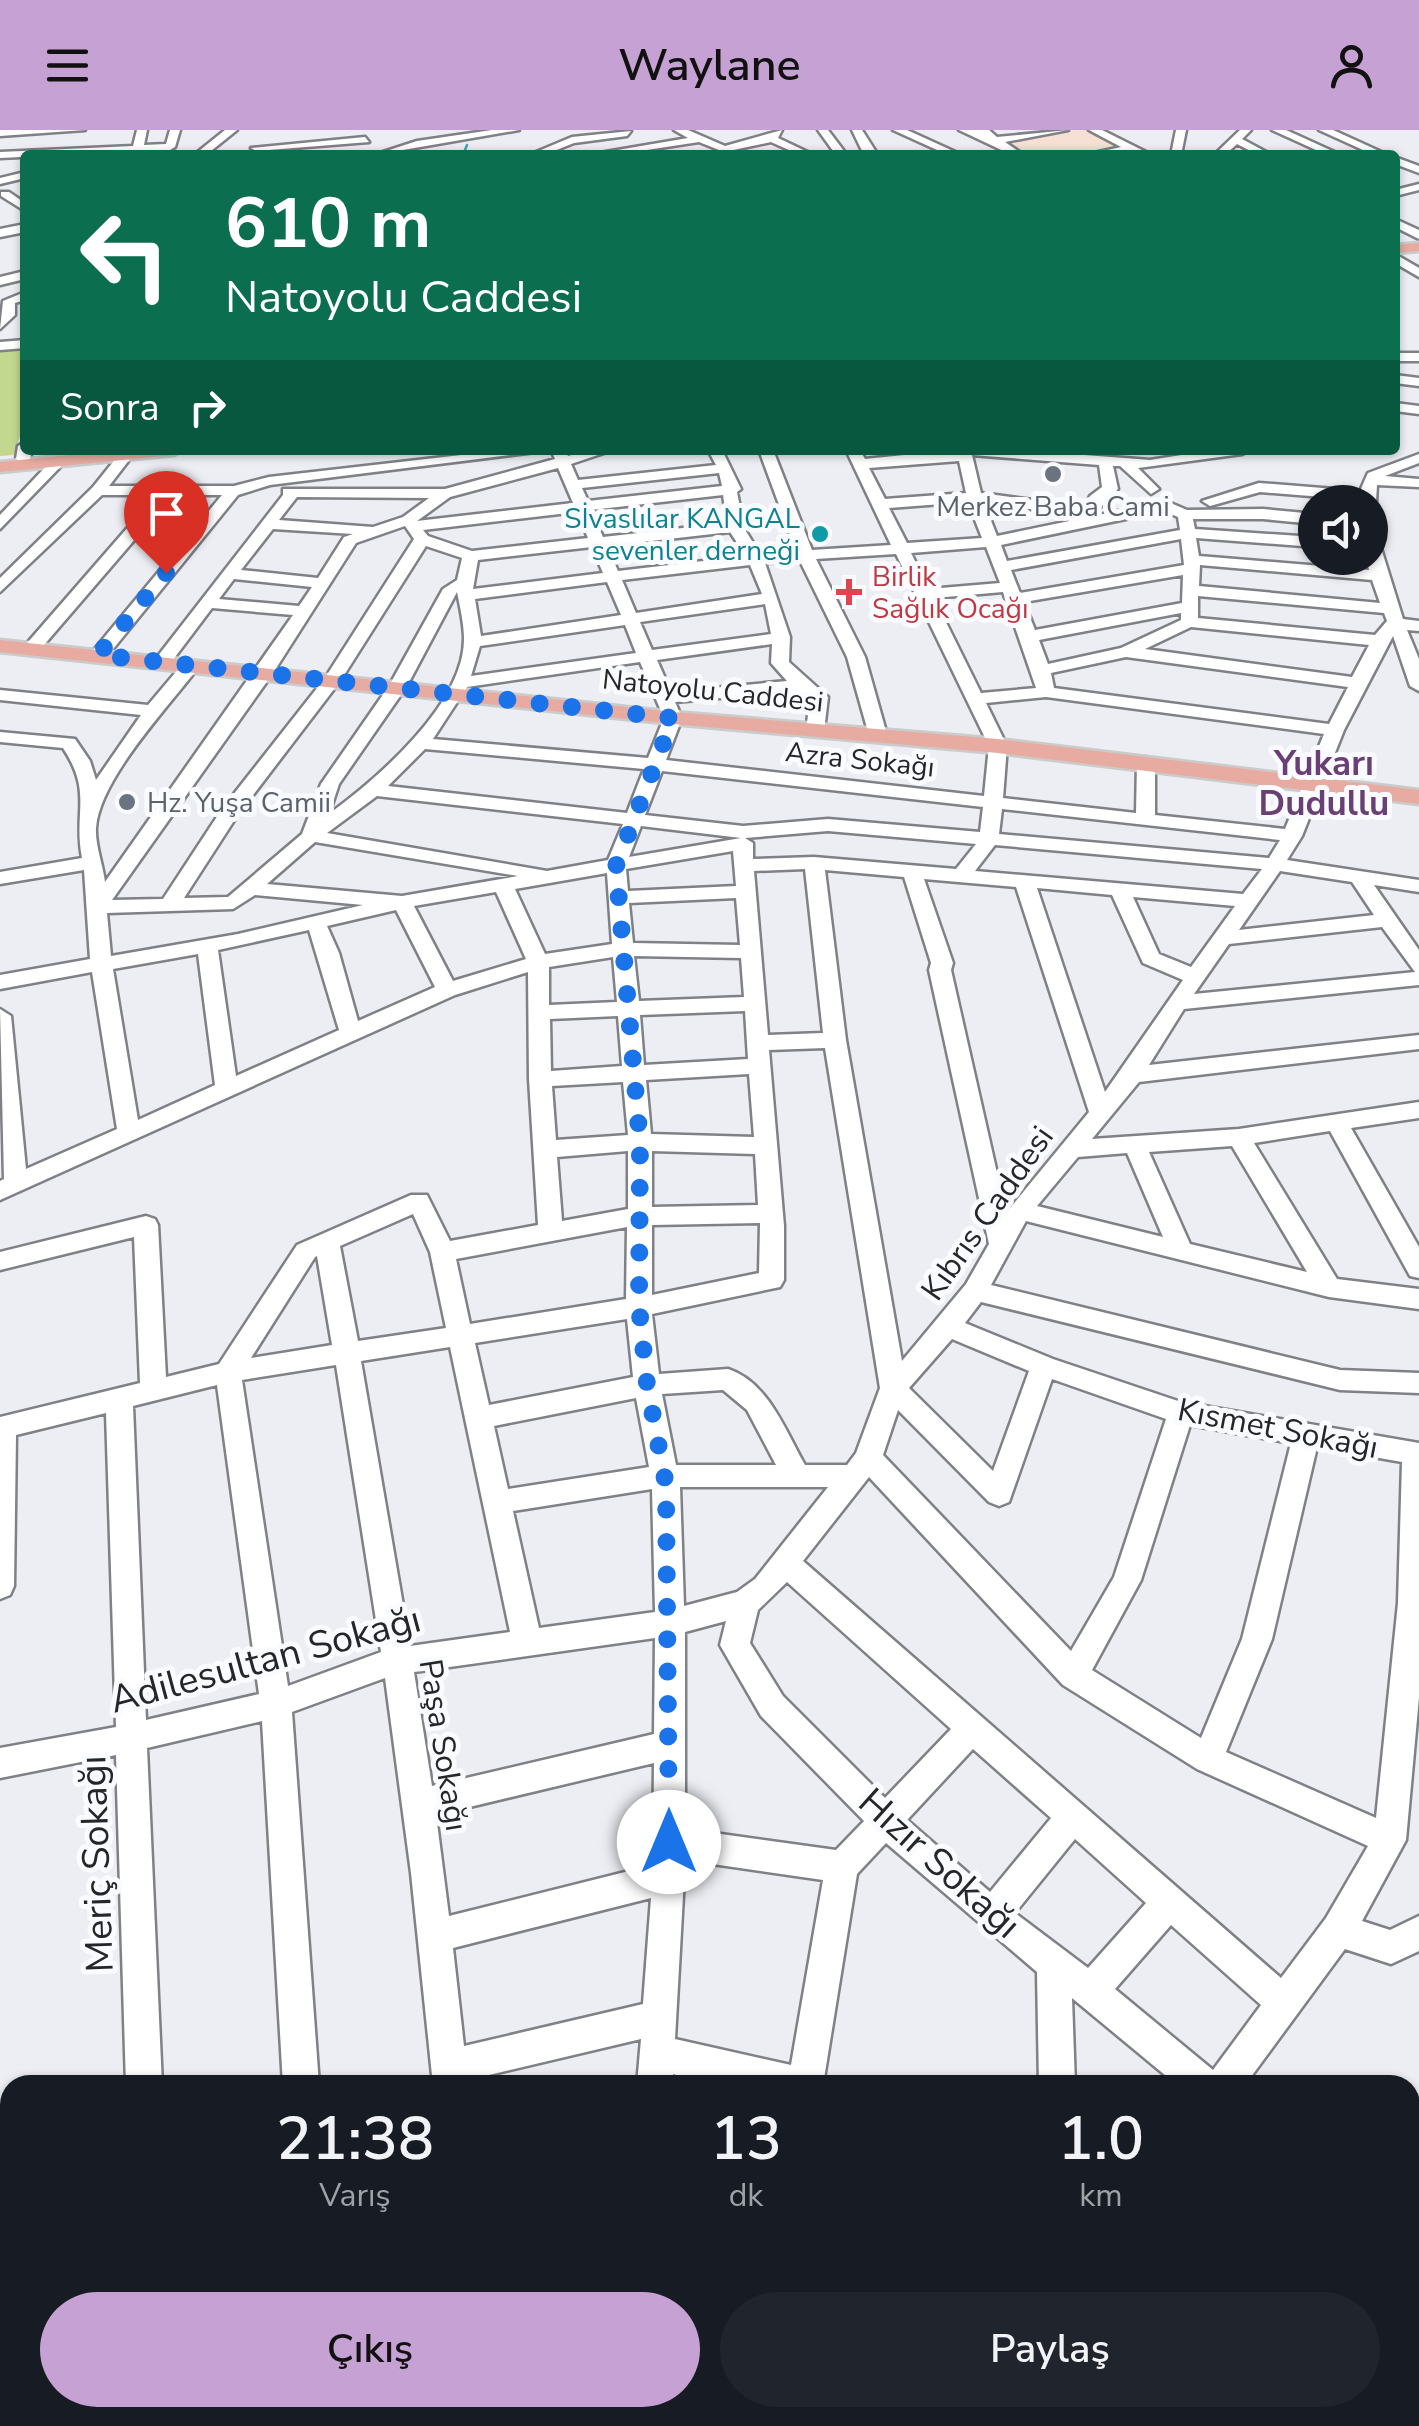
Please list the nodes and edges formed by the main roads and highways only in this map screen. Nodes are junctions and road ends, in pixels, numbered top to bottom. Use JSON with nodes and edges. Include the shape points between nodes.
{"nodes":[{"id":1,"x":100,"y":455,"type":"edge"},
{"id":2,"x":0,"y":464,"type":"edge"},
{"id":3,"x":0,"y":646,"type":"edge"},
{"id":4,"x":1419,"y":796,"type":"edge"}],
"edges":[{"from":1,"to":2,"type":"main road"},
{"from":3,"to":4,"type":"main road","name":"Natoyolu Caddesi","via":[[667,708],[815,731]]}]}
